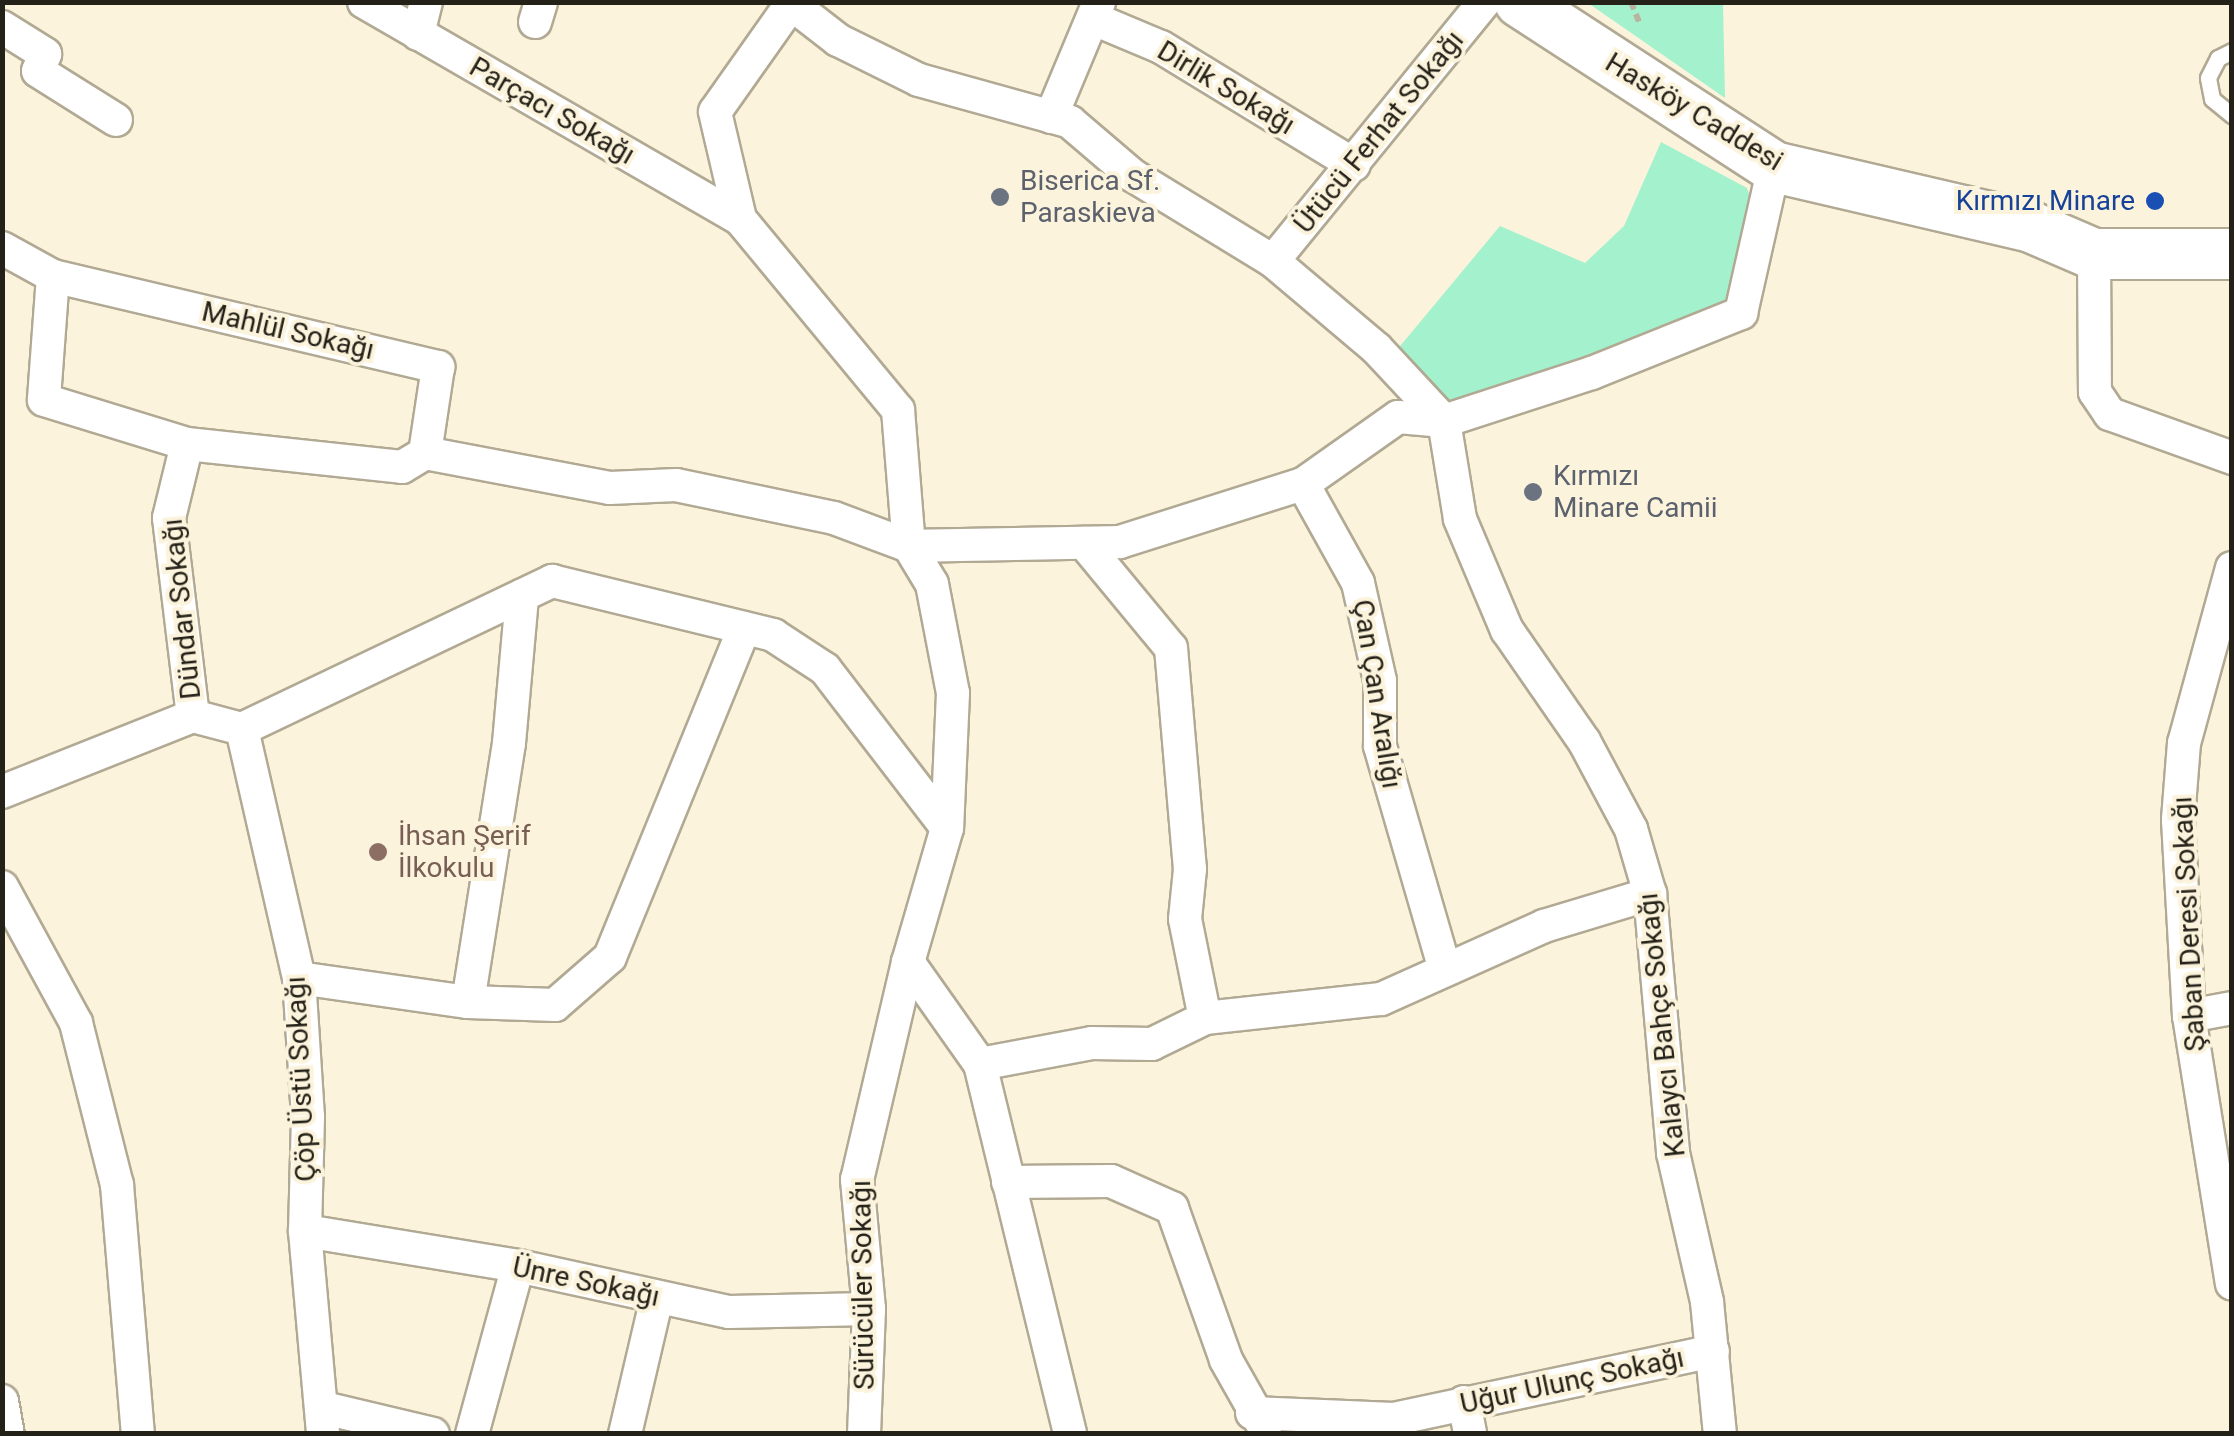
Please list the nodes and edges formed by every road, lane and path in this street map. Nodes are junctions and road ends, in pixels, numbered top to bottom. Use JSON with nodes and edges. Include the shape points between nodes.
{"nodes":[{"id":1,"x":364,"y":2,"type":"edge"},
{"id":2,"x":1484,"y":2,"type":"edge"},
{"id":3,"x":1520,"y":2,"type":"edge"},
{"id":4,"x":789,"y":5,"type":"edge"},
{"id":5,"x":1096,"y":10,"type":"edge"},
{"id":6,"x":422,"y":18,"type":"edge"},
{"id":7,"x":2,"y":27,"type":"edge"},
{"id":8,"x":2232,"y":51,"type":"edge"},
{"id":9,"x":2232,"y":115,"type":"edge"},
{"id":10,"x":1051,"y":117,"type":"junction"},
{"id":11,"x":116,"y":120,"type":"dead end"},
{"id":12,"x":1354,"y":166,"type":"junction"},
{"id":13,"x":1774,"y":167,"type":"junction"},
{"id":14,"x":740,"y":219,"type":"junction"},
{"id":15,"x":2,"y":248,"type":"edge"},
{"id":16,"x":2094,"y":254,"type":"junction"},
{"id":17,"x":2232,"y":254,"type":"edge"},
{"id":18,"x":1273,"y":261,"type":"junction"},
{"id":19,"x":52,"y":276,"type":"junction"},
{"id":20,"x":1444,"y":420,"type":"junction"},
{"id":21,"x":187,"y":444,"type":"junction"},
{"id":22,"x":426,"y":453,"type":"junction"},
{"id":23,"x":2232,"y":458,"type":"edge"},
{"id":24,"x":1303,"y":484,"type":"junction"},
{"id":25,"x":1084,"y":543,"type":"junction"},
{"id":26,"x":909,"y":546,"type":"junction"},
{"id":27,"x":2232,"y":568,"type":"edge"},
{"id":28,"x":522,"y":596,"type":"junction"},
{"id":29,"x":744,"y":628,"type":"junction"},
{"id":30,"x":193,"y":716,"type":"junction"},
{"id":31,"x":242,"y":729,"type":"junction"},
{"id":32,"x":2,"y":792,"type":"edge"},
{"id":33,"x":947,"y":828,"type":"junction"},
{"id":34,"x":1650,"y":894,"type":"junction"},
{"id":35,"x":5,"y":897,"type":"edge"},
{"id":36,"x":908,"y":962,"type":"junction"},
{"id":37,"x":1445,"y":970,"type":"junction"},
{"id":38,"x":299,"y":978,"type":"junction"},
{"id":39,"x":468,"y":1002,"type":"junction"},
{"id":40,"x":2232,"y":1008,"type":"edge"},
{"id":41,"x":2189,"y":1016,"type":"junction"},
{"id":42,"x":1205,"y":1018,"type":"junction"},
{"id":43,"x":980,"y":1064,"type":"junction"},
{"id":44,"x":1008,"y":1182,"type":"junction"},
{"id":45,"x":306,"y":1231,"type":"junction"},
{"id":46,"x":518,"y":1266,"type":"junction"},
{"id":47,"x":2232,"y":1284,"type":"edge"},
{"id":48,"x":657,"y":1298,"type":"junction"},
{"id":49,"x":869,"y":1308,"type":"junction"},
{"id":50,"x":1713,"y":1352,"type":"junction"},
{"id":51,"x":2,"y":1400,"type":"edge"},
{"id":52,"x":1467,"y":1418,"type":"edge"},
{"id":53,"x":324,"y":1421,"type":"edge"},
{"id":54,"x":1260,"y":1423,"type":"edge"},
{"id":55,"x":8,"y":1434,"type":"edge"},
{"id":56,"x":138,"y":1434,"type":"edge"},
{"id":57,"x":432,"y":1434,"type":"edge"},
{"id":58,"x":472,"y":1434,"type":"edge"},
{"id":59,"x":625,"y":1434,"type":"edge"},
{"id":60,"x":864,"y":1434,"type":"edge"},
{"id":61,"x":1070,"y":1434,"type":"edge"},
{"id":62,"x":1720,"y":1434,"type":"edge"}],
"edges":[{"from":1,"to":6,"type":"street","name":"Parçacı Sokağı"},
{"from":2,"to":12,"type":"street","name":"Ütücü Ferhat Sokağı"},
{"from":3,"to":13,"type":"main road","name":"Hasköy Caddesi"},
{"from":4,"to":10,"type":"street","via":[[919,80]]},
{"from":4,"to":14,"type":"street","via":[[715,112]]},
{"from":5,"to":10,"type":"street"},
{"from":5,"to":12,"type":"street","name":"Dirlik Sokağı"},
{"from":6,"to":14,"type":"street","name":"Parçacı Sokağı"},
{"from":7,"to":11,"type":"street","via":[[45,54],[38,71]]},
{"from":8,"to":9,"type":"lane","via":[[2218,58],[2208,78],[2212,99]]},
{"from":10,"to":18,"type":"street","via":[[1070,122],[1132,175]]},
{"from":12,"to":18,"type":"street","name":"Ütücü Ferhat Sokağı"},
{"from":13,"to":16,"type":"main road","name":"Hasköy Caddesi","via":[[2030,227]]},
{"from":13,"to":20,"type":"street","via":[[1741,313],[1592,373]]},
{"from":14,"to":26,"type":"street","via":[[898,410]]},
{"from":15,"to":19,"type":"street"},
{"from":16,"to":17,"type":"main road","name":"Hasköy Caddesi"},
{"from":16,"to":23,"type":"street","via":[[2095,392],[2110,414]]},
{"from":18,"to":20,"type":"street","via":[[1376,348]]},
{"from":19,"to":21,"type":"street","via":[[44,400]]},
{"from":19,"to":22,"type":"street","name":"Mahlül Sokağı","via":[[438,367]]},
{"from":20,"to":24,"type":"street","via":[[1398,416]]},
{"from":20,"to":34,"type":"street","name":"Kalaycı Bahçe Sokağı","via":[[1460,518],[1507,630],[1584,741],[1631,829]]},
{"from":21,"to":22,"type":"street","via":[[402,466]]},
{"from":21,"to":30,"type":"street","name":"Dündar Sokağı","via":[[168,518]]},
{"from":22,"to":26,"type":"street","via":[[610,488],[676,485],[834,518]]},
{"from":24,"to":25,"type":"street","via":[[1120,542]]},
{"from":24,"to":37,"type":"street","name":"Çan Çan Aralığı","via":[[1358,583],[1380,681],[1380,746]]},
{"from":25,"to":26,"type":"street"},
{"from":25,"to":42,"type":"street","via":[[1171,648],[1190,869],[1185,919]]},
{"from":26,"to":33,"type":"street","name":"Sürücüler Sokağı","via":[[932,584],[953,693]]},
{"from":27,"to":41,"type":"street","name":"Şaban Deresi Sokağı","via":[[2184,743],[2178,820]]},
{"from":28,"to":29,"type":"street","via":[[552,581]]},
{"from":28,"to":31,"type":"street"},
{"from":28,"to":39,"type":"street","via":[[508,743]]},
{"from":29,"to":33,"type":"street","via":[[773,636],[825,669]]},
{"from":29,"to":39,"type":"street","via":[[610,957],[555,1006]]},
{"from":30,"to":31,"type":"street"},
{"from":30,"to":32,"type":"street"},
{"from":31,"to":38,"type":"street","name":"Çöp Üstü Sokağı"},
{"from":33,"to":36,"type":"street","name":"Sürücüler Sokağı"},
{"from":34,"to":37,"type":"street","via":[[1544,926]]},
{"from":34,"to":50,"type":"street","name":"Kalaycı Bahçe Sokağı","via":[[1673,1152]]},
{"from":35,"to":56,"type":"street","via":[[76,1024],[116,1186]]},
{"from":36,"to":43,"type":"street"},
{"from":36,"to":49,"type":"street","name":"Sürücüler Sokağı","via":[[858,1180]]},
{"from":37,"to":42,"type":"street","via":[[1381,999]]},
{"from":38,"to":39,"type":"street"},
{"from":38,"to":45,"type":"street","name":"Çöp Üstü Sokağı","via":[[308,1117]]},
{"from":40,"to":41,"type":"street"},
{"from":41,"to":47,"type":"street","name":"Şaban Deresi Sokağı"},
{"from":42,"to":43,"type":"street","via":[[1152,1044],[1092,1043]]},
{"from":43,"to":44,"type":"street"},
{"from":44,"to":54,"type":"street","via":[[1111,1181],[1172,1208]]},
{"from":44,"to":61,"type":"street"},
{"from":45,"to":46,"type":"street","name":"Ünre Sokağı"},
{"from":45,"to":53,"type":"street","name":"Çöp Üstü Sokağı"},
{"from":46,"to":48,"type":"street","name":"Ünre Sokağı"},
{"from":46,"to":58,"type":"street"},
{"from":48,"to":49,"type":"street","name":"Ünre Sokağı","via":[[729,1312]]},
{"from":48,"to":59,"type":"street"},
{"from":49,"to":60,"type":"street","name":"Sürücüler Sokağı"},
{"from":50,"to":52,"type":"street","name":"Uğur Ulunç Sokağı"},
{"from":50,"to":62,"type":"street","name":"Kalaycı Bahçe Sokağı"},
{"from":51,"to":55,"type":"street"},
{"from":52,"to":54,"type":"street","name":"Uğur Ulunç Sokağı"},
{"from":53,"to":57,"type":"street"}]}
